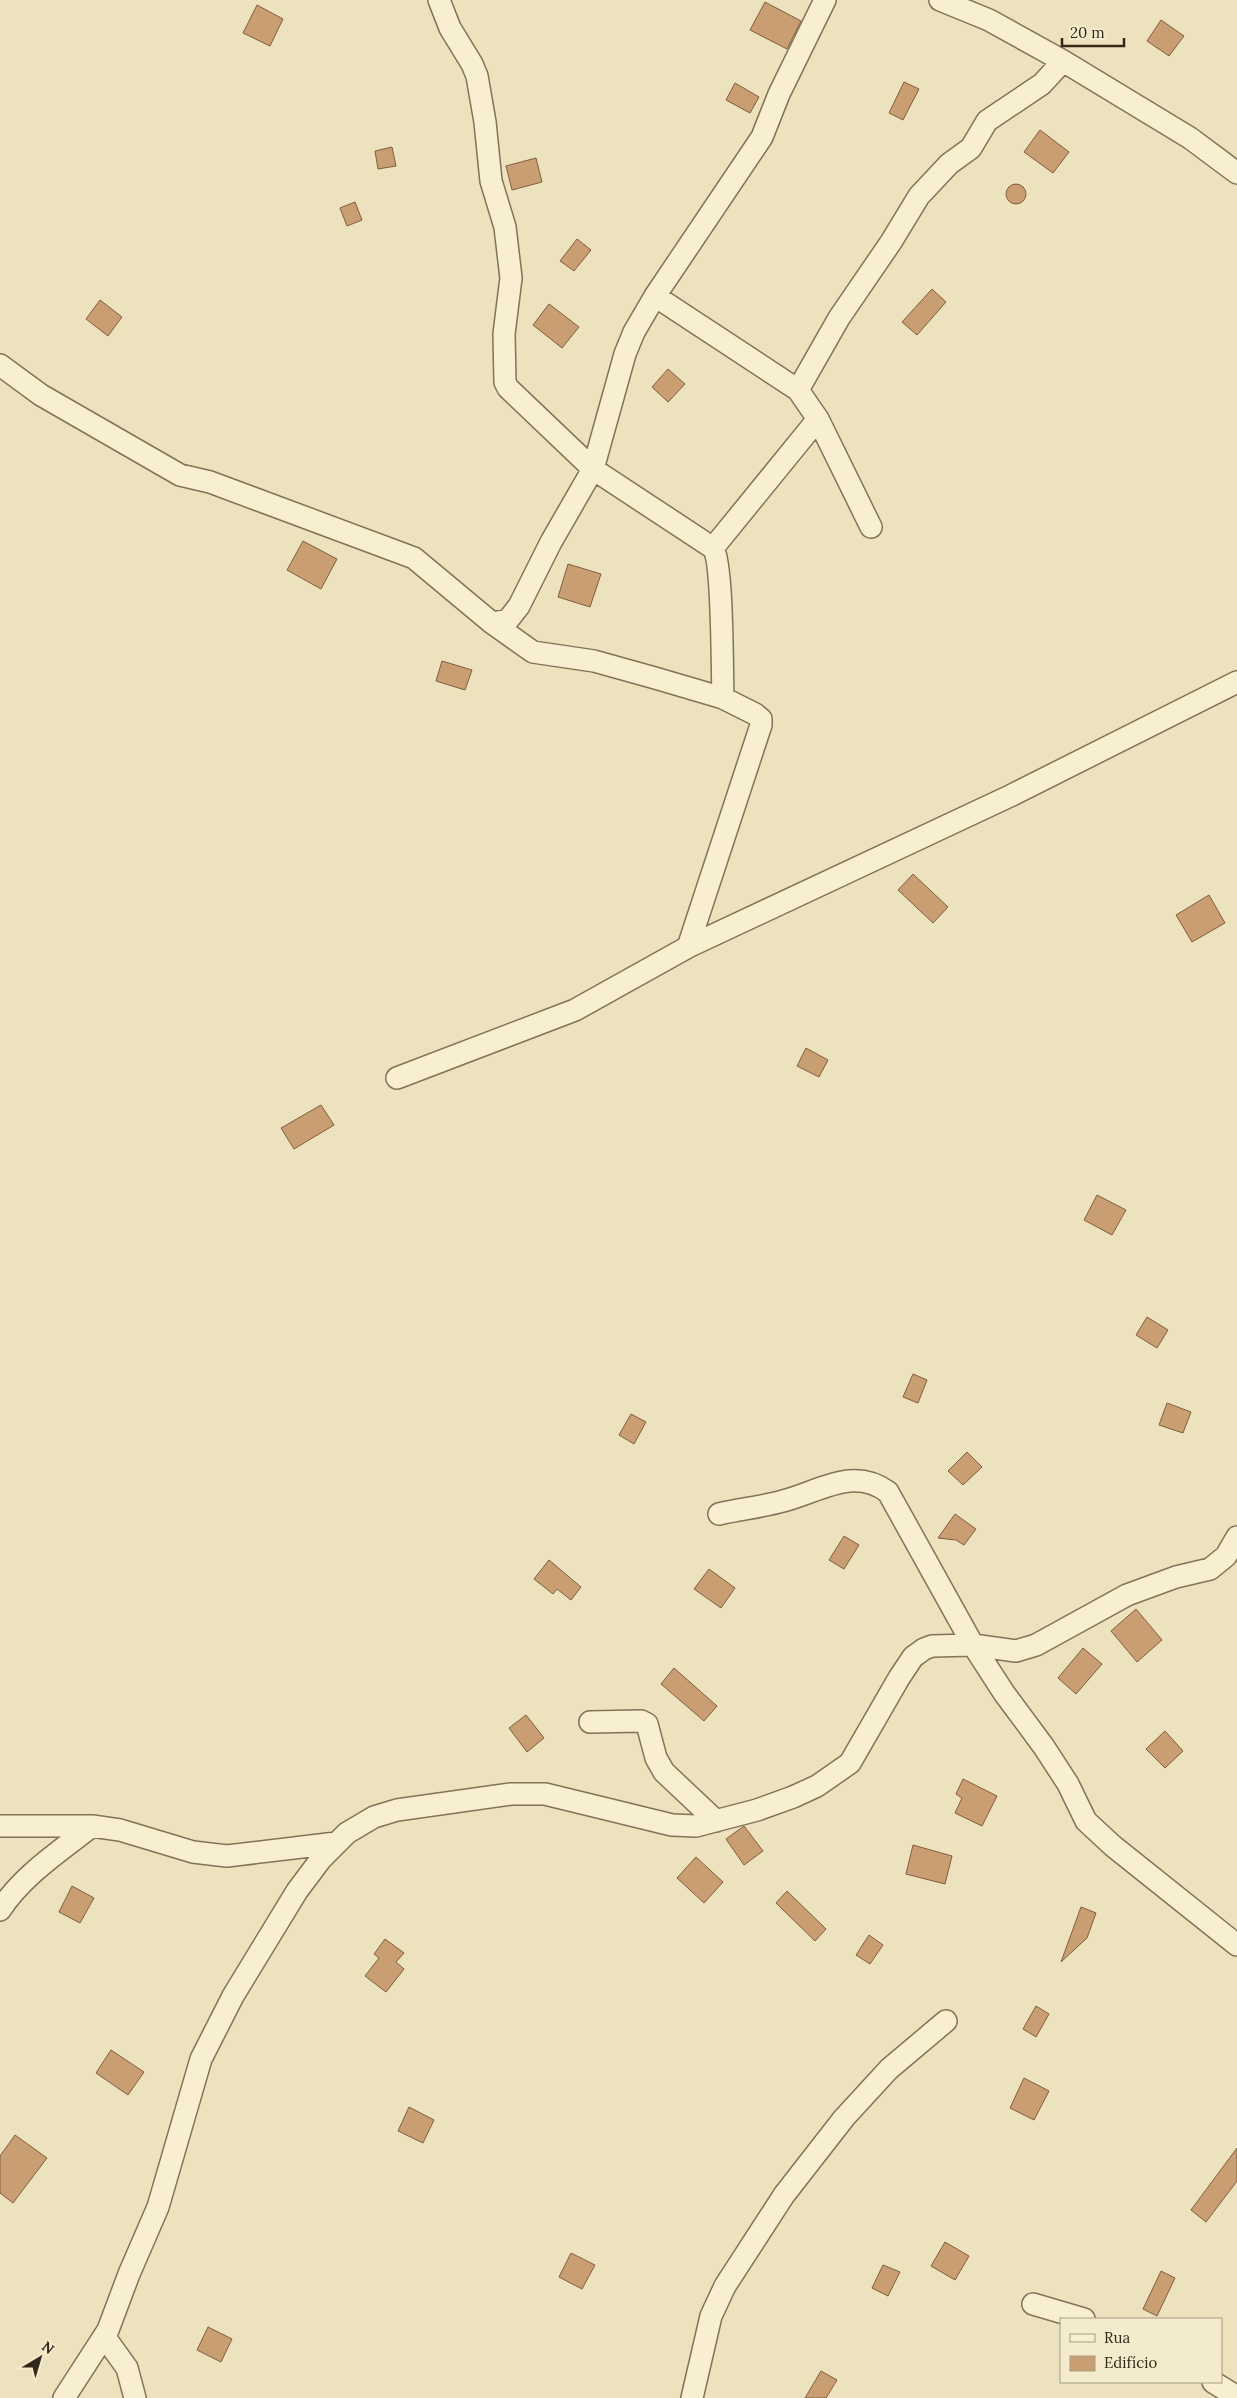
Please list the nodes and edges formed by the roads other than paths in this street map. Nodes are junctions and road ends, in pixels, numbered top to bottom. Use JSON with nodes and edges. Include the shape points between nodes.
{"nodes":[{"id":1,"x":439,"y":0,"type":"edge"},
{"id":2,"x":825,"y":0,"type":"edge"},
{"id":3,"x":940,"y":0,"type":"edge"},
{"id":4,"x":1063,"y":61,"type":"junction"},
{"id":5,"x":1237,"y":173,"type":"edge"},
{"id":6,"x":655,"y":296,"type":"junction"},
{"id":7,"x":0,"y":365,"type":"edge"},
{"id":8,"x":798,"y":390,"type":"junction"},
{"id":9,"x":818,"y":418,"type":"junction"},
{"id":10,"x":593,"y":469,"type":"junction"},
{"id":11,"x":871,"y":526,"type":"dead end"},
{"id":12,"x":713,"y":548,"type":"junction"},
{"id":13,"x":492,"y":623,"type":"junction"},
{"id":14,"x":1237,"y":682,"type":"edge"},
{"id":15,"x":723,"y":698,"type":"junction"},
{"id":16,"x":688,"y":947,"type":"junction"},
{"id":17,"x":397,"y":1078,"type":"dead end"},
{"id":18,"x":719,"y":1514,"type":"dead end"},
{"id":19,"x":1237,"y":1537,"type":"edge"},
{"id":20,"x":973,"y":1645,"type":"junction"},
{"id":21,"x":590,"y":1722,"type":"dead end"},
{"id":22,"x":716,"y":1821,"type":"junction"},
{"id":23,"x":0,"y":1826,"type":"edge"},
{"id":24,"x":92,"y":1826,"type":"junction"},
{"id":25,"x":336,"y":1843,"type":"junction"},
{"id":26,"x":0,"y":1910,"type":"edge"},
{"id":27,"x":1237,"y":1946,"type":"edge"},
{"id":28,"x":946,"y":2021,"type":"dead end"},
{"id":29,"x":1033,"y":2304,"type":"dead end"},
{"id":30,"x":1081,"y":2318,"type":"edge"},
{"id":31,"x":104,"y":2336,"type":"junction"},
{"id":32,"x":1215,"y":2383,"type":"edge"},
{"id":33,"x":1237,"y":2397,"type":"edge"},
{"id":34,"x":64,"y":2398,"type":"edge"},
{"id":35,"x":135,"y":2398,"type":"edge"},
{"id":36,"x":692,"y":2398,"type":"edge"}],
"edges":[{"from":1,"to":10,"type":"street","via":[[450,28],[477,76],[491,181],[505,227],[511,278],[504,334],[504,382]]},
{"from":2,"to":6,"type":"street","via":[[779,94],[762,137]]},
{"from":3,"to":4,"type":"street","via":[[990,20]]},
{"from":4,"to":5,"type":"street","via":[[1190,138]]},
{"from":4,"to":8,"type":"street","via":[[1042,84],[987,121],[971,148],[949,164],[919,196],[839,318]]},
{"from":6,"to":8,"type":"street"},
{"from":6,"to":10,"type":"street","via":[[625,354]]},
{"from":7,"to":13,"type":"street","via":[[41,395],[180,475],[210,482],[414,558]]},
{"from":8,"to":9,"type":"street"},
{"from":9,"to":11,"type":"street"},
{"from":9,"to":12,"type":"street"},
{"from":10,"to":12,"type":"street"},
{"from":10,"to":13,"type":"street","via":[[512,617],[501,623]]},
{"from":12,"to":15,"type":"street","via":[[718,557]]},
{"from":13,"to":15,"type":"street","via":[[533,652],[594,660]]},
{"from":14,"to":16,"type":"street","via":[[1010,796]]},
{"from":15,"to":16,"type":"street","via":[[755,714],[761,719],[761,725]]},
{"from":16,"to":17,"type":"street","via":[[575,1010]]},
{"from":18,"to":20,"type":"street","via":[[783,1501],[833,1483],[852,1480],[878,1485],[888,1492]]},
{"from":19,"to":20,"type":"street","via":[[1226,1556],[1214,1566],[1127,1595],[1036,1646],[1016,1651]]},
{"from":20,"to":22,"type":"street","via":[[932,1646],[913,1658],[860,1750],[836,1775],[792,1798]]},
{"from":20,"to":27,"type":"street","via":[[1059,1769],[1086,1821]]},
{"from":21,"to":22,"type":"street","via":[[647,1724],[656,1758],[664,1772]]},
{"from":22,"to":25,"type":"street","via":[[696,1826],[672,1825],[545,1794],[511,1794],[397,1810],[374,1817]]},
{"from":23,"to":24,"type":"street"},
{"from":24,"to":25,"type":"street","via":[[144,1836],[193,1852],[227,1856]]},
{"from":24,"to":26,"type":"street","via":[[28,1877]]},
{"from":25,"to":31,"type":"street","via":[[298,1891],[233,1996],[201,2059],[158,2207]]},
{"from":28,"to":36,"type":"street","via":[[889,2069],[844,2118],[784,2195],[725,2286],[711,2316]]},
{"from":29,"to":30,"type":"street"},
{"from":31,"to":34,"type":"street"},
{"from":31,"to":35,"type":"street","via":[[127,2368]]},
{"from":32,"to":33,"type":"street"}]}
